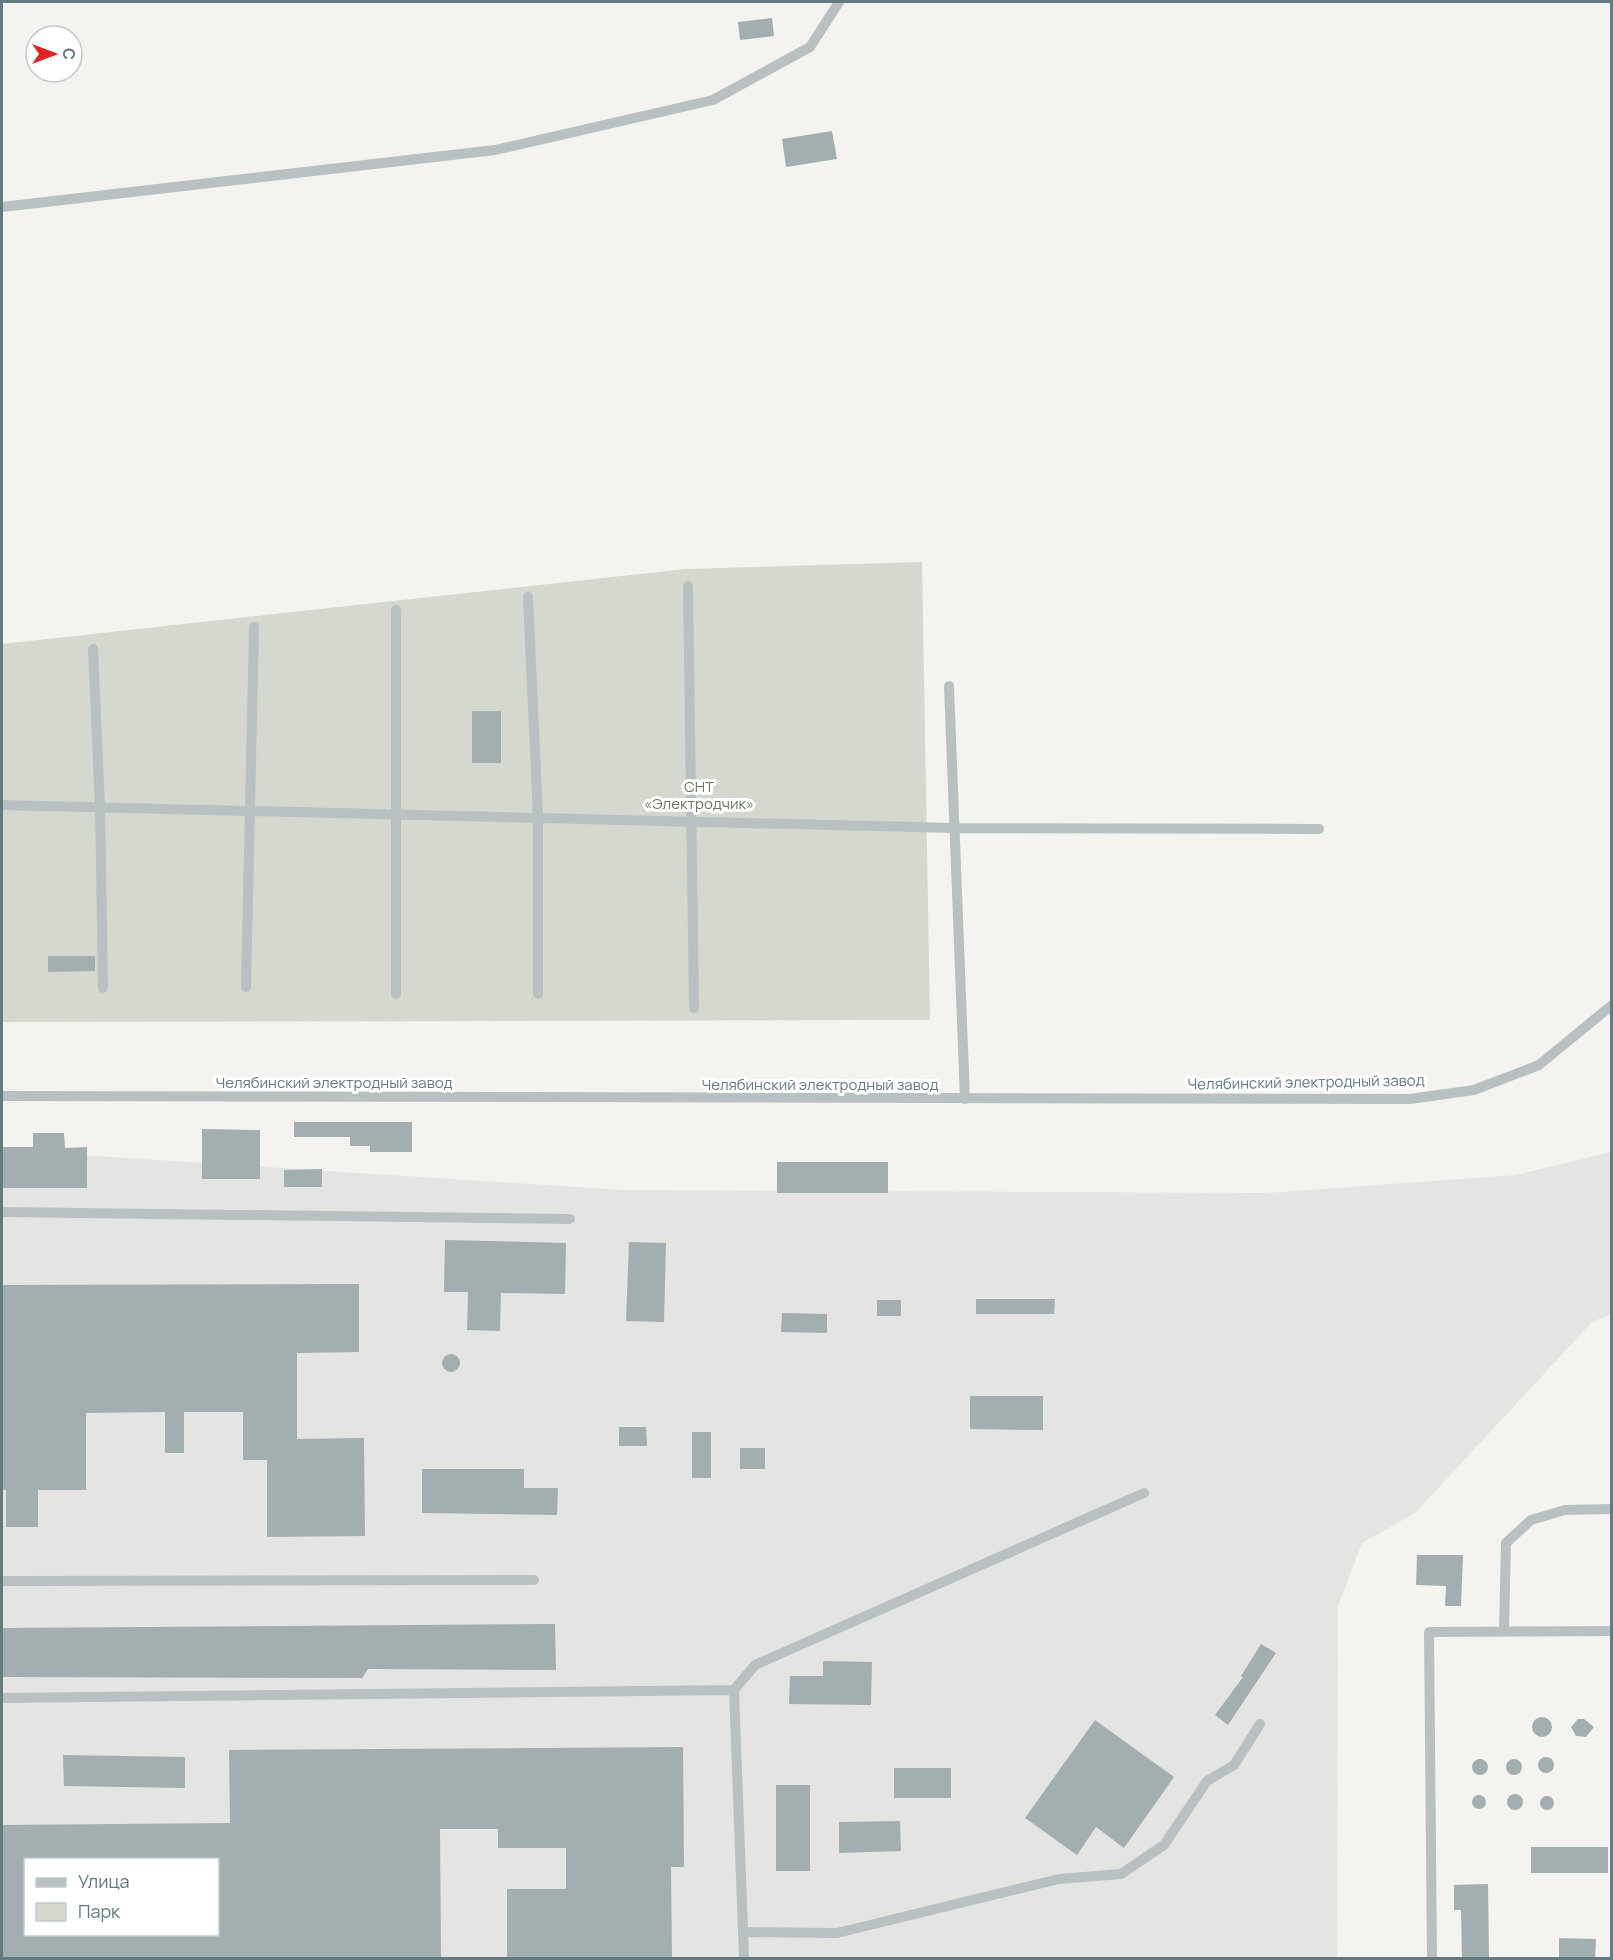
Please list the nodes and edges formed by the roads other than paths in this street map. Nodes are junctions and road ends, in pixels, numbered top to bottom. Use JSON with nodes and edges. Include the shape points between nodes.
{"nodes":[{"id":1,"x":839,"y":2,"type":"edge"},
{"id":2,"x":2,"y":207,"type":"edge"},
{"id":3,"x":688,"y":586,"type":"dead end"},
{"id":4,"x":528,"y":597,"type":"dead end"},
{"id":5,"x":396,"y":610,"type":"dead end"},
{"id":6,"x":254,"y":627,"type":"dead end"},
{"id":7,"x":93,"y":649,"type":"dead end"},
{"id":8,"x":949,"y":686,"type":"dead end"},
{"id":9,"x":2,"y":805,"type":"edge"},
{"id":10,"x":100,"y":806,"type":"junction"},
{"id":11,"x":250,"y":812,"type":"junction"},
{"id":12,"x":398,"y":816,"type":"junction"},
{"id":13,"x":538,"y":817,"type":"junction"},
{"id":14,"x":691,"y":821,"type":"junction"},
{"id":15,"x":954,"y":828,"type":"junction"},
{"id":16,"x":1319,"y":829,"type":"dead end"},
{"id":17,"x":246,"y":987,"type":"dead end"},
{"id":18,"x":103,"y":988,"type":"dead end"},
{"id":19,"x":396,"y":994,"type":"dead end"},
{"id":20,"x":538,"y":994,"type":"dead end"},
{"id":21,"x":1611,"y":1005,"type":"edge"},
{"id":22,"x":694,"y":1008,"type":"dead end"},
{"id":23,"x":2,"y":1096,"type":"edge"},
{"id":24,"x":965,"y":1099,"type":"junction"},
{"id":25,"x":2,"y":1212,"type":"edge"},
{"id":26,"x":570,"y":1219,"type":"dead end"},
{"id":27,"x":1144,"y":1493,"type":"dead end"},
{"id":28,"x":1611,"y":1509,"type":"edge"},
{"id":29,"x":534,"y":1580,"type":"dead end"},
{"id":30,"x":2,"y":1581,"type":"edge"},
{"id":31,"x":1611,"y":1630,"type":"edge"},
{"id":32,"x":1504,"y":1631,"type":"junction"},
{"id":33,"x":735,"y":1690,"type":"junction"},
{"id":34,"x":2,"y":1698,"type":"edge"},
{"id":35,"x":1260,"y":1724,"type":"dead end"},
{"id":36,"x":745,"y":1932,"type":"junction"},
{"id":37,"x":744,"y":1959,"type":"edge"},
{"id":38,"x":1432,"y":1959,"type":"edge"}],
"edges":[{"from":1,"to":2,"type":"street","via":[[810,47],[713,100],[495,150]]},
{"from":3,"to":14,"type":"street"},
{"from":4,"to":13,"type":"street"},
{"from":5,"to":12,"type":"street"},
{"from":6,"to":11,"type":"street"},
{"from":7,"to":10,"type":"street"},
{"from":8,"to":15,"type":"street"},
{"from":9,"to":10,"type":"street"},
{"from":10,"to":11,"type":"street"},
{"from":10,"to":18,"type":"street"},
{"from":11,"to":12,"type":"street"},
{"from":11,"to":17,"type":"street"},
{"from":12,"to":13,"type":"street"},
{"from":12,"to":19,"type":"street"},
{"from":13,"to":14,"type":"street"},
{"from":13,"to":20,"type":"street"},
{"from":14,"to":15,"type":"street"},
{"from":14,"to":22,"type":"street"},
{"from":15,"to":16,"type":"street"},
{"from":15,"to":24,"type":"street"},
{"from":21,"to":24,"type":"street","name":"Челябинский электродный завод","via":[[1539,1065],[1474,1090],[1410,1099]]},
{"from":23,"to":24,"type":"street","name":"Челябинский электродный завод"},
{"from":25,"to":26,"type":"street"},
{"from":27,"to":33,"type":"street","via":[[755,1665]]},
{"from":28,"to":32,"type":"street","via":[[1565,1510],[1531,1520],[1506,1543]]},
{"from":29,"to":30,"type":"street"},
{"from":31,"to":32,"type":"street"},
{"from":32,"to":38,"type":"street","via":[[1429,1632]]},
{"from":33,"to":34,"type":"street"},
{"from":33,"to":36,"type":"street"},
{"from":35,"to":36,"type":"street","via":[[1234,1765],[1207,1781],[1164,1845],[1121,1874],[1059,1879],[837,1933]]},
{"from":36,"to":37,"type":"street"}]}
